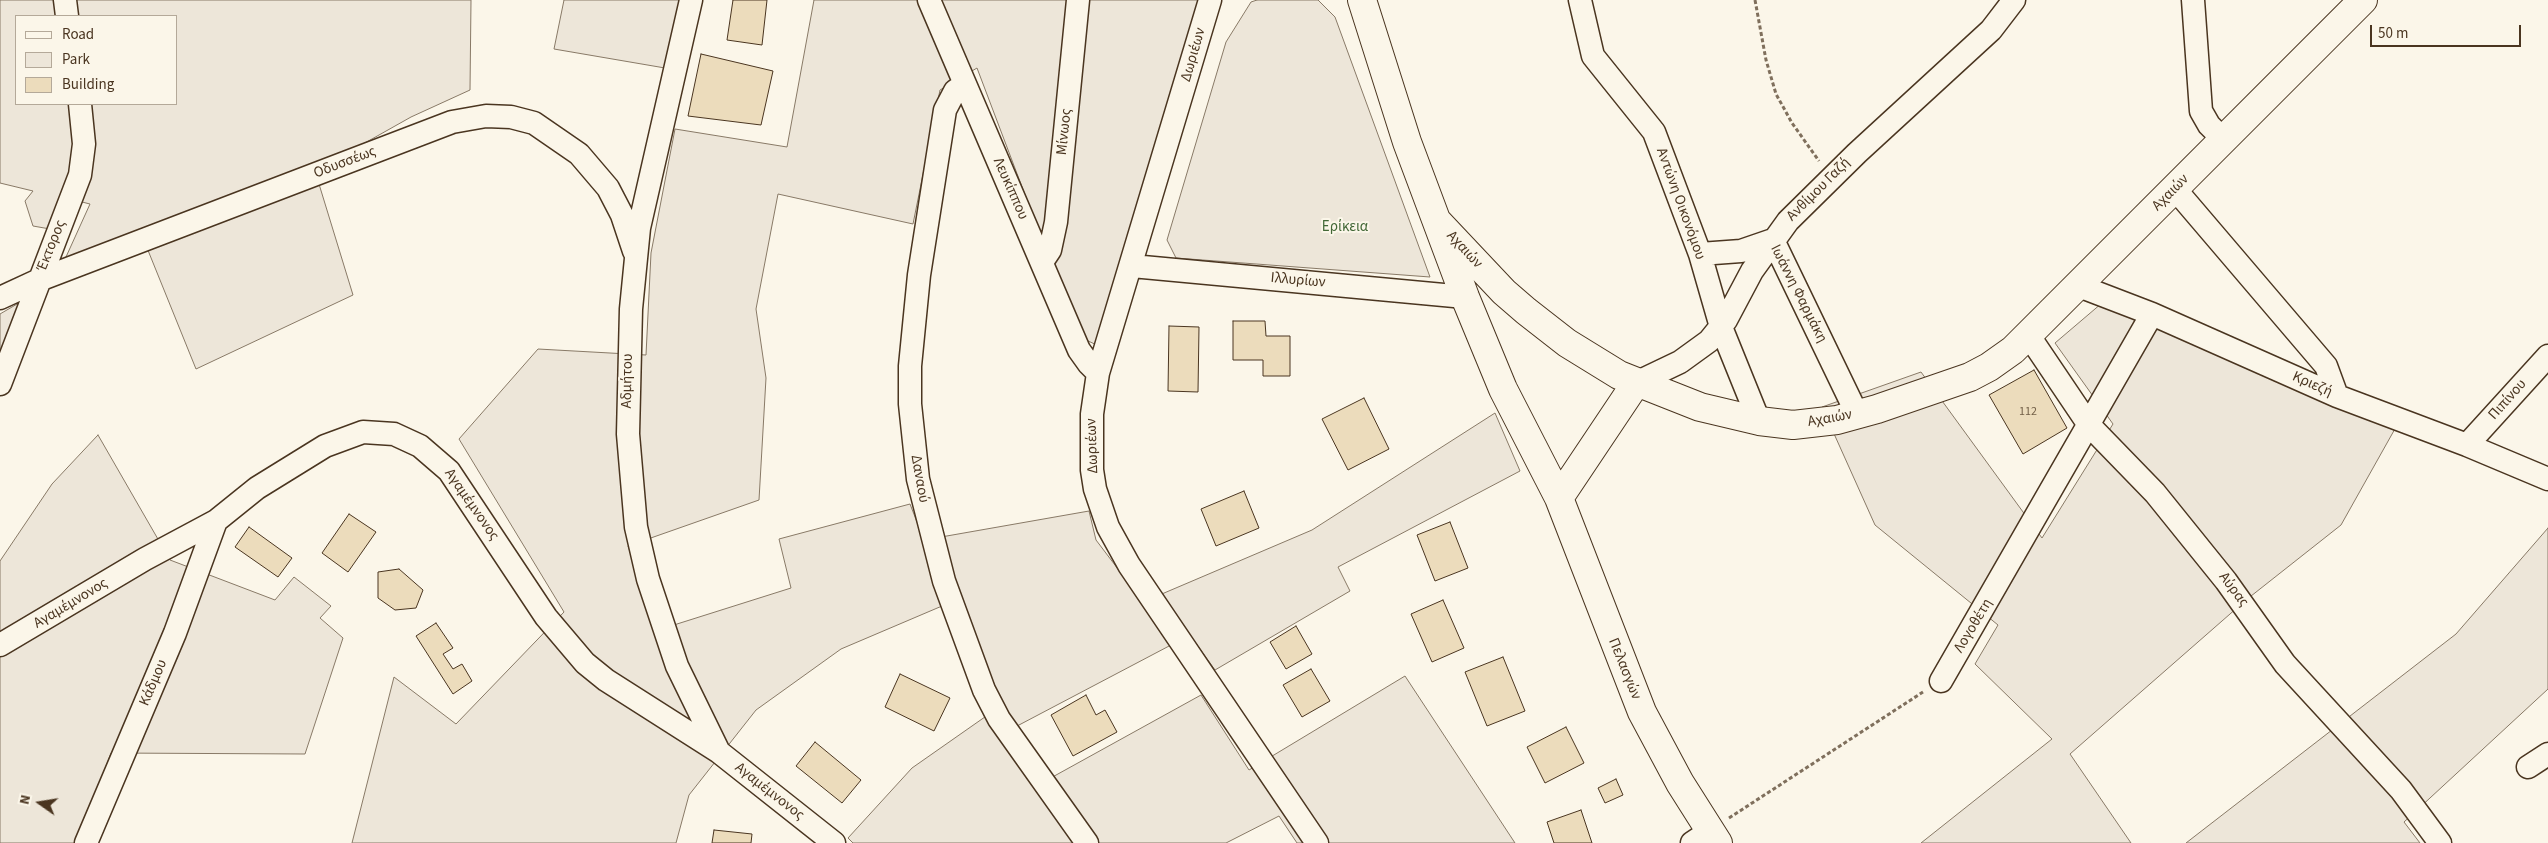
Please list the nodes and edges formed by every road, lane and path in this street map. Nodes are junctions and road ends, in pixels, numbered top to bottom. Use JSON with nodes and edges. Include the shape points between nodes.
{"nodes":[{"id":1,"x":65,"y":0,"type":"edge"},
{"id":2,"x":691,"y":0,"type":"edge"},
{"id":3,"x":929,"y":0,"type":"edge"},
{"id":4,"x":1078,"y":0,"type":"edge"},
{"id":5,"x":1210,"y":0,"type":"edge"},
{"id":6,"x":1362,"y":0,"type":"edge"},
{"id":7,"x":1580,"y":0,"type":"edge"},
{"id":8,"x":1754,"y":0,"type":"edge"},
{"id":9,"x":2014,"y":0,"type":"edge"},
{"id":10,"x":2193,"y":0,"type":"edge"},
{"id":11,"x":2363,"y":0,"type":"edge"},
{"id":12,"x":68,"y":15,"type":"edge"},
{"id":13,"x":964,"y":84,"type":"junction"},
{"id":14,"x":80,"y":105,"type":"edge"},
{"id":15,"x":2224,"y":140,"type":"junction"},
{"id":16,"x":1831,"y":177,"type":"junction"},
{"id":17,"x":2175,"y":189,"type":"junction"},
{"id":18,"x":1437,"y":222,"type":"junction"},
{"id":19,"x":1773,"y":240,"type":"junction"},
{"id":20,"x":1700,"y":254,"type":"junction"},
{"id":21,"x":635,"y":256,"type":"junction"},
{"id":22,"x":1042,"y":262,"type":"junction"},
{"id":23,"x":1132,"y":266,"type":"junction"},
{"id":24,"x":38,"y":280,"type":"junction"},
{"id":25,"x":2079,"y":286,"type":"junction"},
{"id":26,"x":1465,"y":297,"type":"junction"},
{"id":27,"x":0,"y":298,"type":"edge"},
{"id":28,"x":2152,"y":314,"type":"junction"},
{"id":29,"x":1721,"y":327,"type":"junction"},
{"id":30,"x":2029,"y":336,"type":"junction"},
{"id":31,"x":2548,"y":356,"type":"edge"},
{"id":32,"x":1098,"y":373,"type":"junction"},
{"id":33,"x":1636,"y":383,"type":"junction"},
{"id":34,"x":0,"y":384,"type":"edge"},
{"id":35,"x":2338,"y":396,"type":"junction"},
{"id":36,"x":1857,"y":414,"type":"junction"},
{"id":37,"x":1759,"y":421,"type":"junction"},
{"id":38,"x":2089,"y":424,"type":"junction"},
{"id":39,"x":2468,"y":445,"type":"junction"},
{"id":40,"x":2548,"y":479,"type":"edge"},
{"id":41,"x":1559,"y":498,"type":"junction"},
{"id":42,"x":216,"y":522,"type":"junction"},
{"id":43,"x":0,"y":645,"type":"edge"},
{"id":44,"x":1942,"y":681,"type":"joint"},
{"id":45,"x":719,"y":752,"type":"junction"},
{"id":46,"x":2548,"y":754,"type":"edge"},
{"id":47,"x":2528,"y":766,"type":"dead end"},
{"id":48,"x":1707,"y":839,"type":"edge"},
{"id":49,"x":86,"y":843,"type":"edge"},
{"id":50,"x":834,"y":843,"type":"edge"},
{"id":51,"x":1086,"y":843,"type":"edge"},
{"id":52,"x":1317,"y":843,"type":"edge"},
{"id":53,"x":2440,"y":843,"type":"edge"}],
"edges":[{"from":1,"to":12,"type":"street"},
{"from":2,"to":21,"type":"street","name":"Αδμήτου","via":[[648,184]]},
{"from":3,"to":13,"type":"street","name":"Λευκίππου"},
{"from":4,"to":22,"type":"street","name":"Μίνωος","via":[[1056,222],[1050,250]]},
{"from":5,"to":23,"type":"street","name":"Δωριέων"},
{"from":6,"to":18,"type":"main road","name":"Αχαιών","via":[[1407,142]]},
{"from":7,"to":20,"type":"street","name":"Αντώνη Οικονόμου","via":[[1593,56],[1654,132]]},
{"from":8,"to":16,"type":"path","via":[[1776,94],[1792,123]]},
{"from":9,"to":16,"type":"street","name":"Ανθίμου Γαζή","via":[[1991,30]]},
{"from":10,"to":15,"type":"street","via":[[2199,103],[2205,120]]},
{"from":11,"to":15,"type":"main road","name":"Αχαιών"},
{"from":13,"to":22,"type":"street","name":"Λευκίππου"},
{"from":13,"to":51,"type":"street","name":"Δαναού","via":[[955,91],[945,110],[919,275],[910,366],[910,404],[918,479],[944,581],[984,690],[999,719]]},
{"from":14,"to":24,"type":"street","name":"Έκτορος","via":[[83,164]]},
{"from":15,"to":17,"type":"main road","name":"Αχαιών"},
{"from":16,"to":19,"type":"street","name":"Ανθίμου Γαζή"},
{"from":17,"to":25,"type":"main road","name":"Αχαιών"},
{"from":17,"to":35,"type":"street","via":[[2326,366]]},
{"from":18,"to":26,"type":"main road","name":"Πελασγών"},
{"from":18,"to":33,"type":"main road","name":"Αχαιών","via":[[1504,292],[1552,332],[1605,368]]},
{"from":19,"to":20,"type":"street","name":"Ιωάννη Φαρμάκη","via":[[1741,250]]},
{"from":19,"to":29,"type":"street","name":"Ανθίμου Γαζή"},
{"from":19,"to":36,"type":"street","name":"Ιωάννη Φαρμάκη"},
{"from":20,"to":29,"type":"street","name":"Αντώνη Οικονόμου"},
{"from":21,"to":24,"type":"street","name":"Οδυσσέως","via":[[622,215],[608,188],[579,154],[534,123],[511,116],[486,116],[452,122]]},
{"from":21,"to":45,"type":"street","name":"Αδμήτου","via":[[628,412],[636,527],[648,579],[674,658]]},
{"from":22,"to":32,"type":"street","name":"Λευκίππου","via":[[1080,350]]},
{"from":23,"to":26,"type":"street","name":"Ιλλυρίων"},
{"from":23,"to":32,"type":"street","name":"Δωριέων"},
{"from":24,"to":27,"type":"street","name":"Οδυσσέως"},
{"from":24,"to":34,"type":"street","name":"Έκτορος"},
{"from":25,"to":28,"type":"street","name":"Κριεζή"},
{"from":25,"to":30,"type":"main road","name":"Αχαιών"},
{"from":26,"to":41,"type":"main road","name":"Πελασγών","via":[[1503,388]]},
{"from":28,"to":35,"type":"street","name":"Κριεζή"},
{"from":28,"to":38,"type":"street","name":"Λογοθέτη"},
{"from":29,"to":33,"type":"street","name":"Ανθίμου Γαζή","via":[[1692,355]]},
{"from":29,"to":37,"type":"street","name":"Αντώνη Οικονόμου"},
{"from":30,"to":36,"type":"main road","name":"Αχαιών","via":[[1998,361],[1970,377]]},
{"from":30,"to":38,"type":"street","name":"Αύρας"},
{"from":31,"to":39,"type":"street","name":"Πιπίνου"},
{"from":32,"to":52,"type":"street","name":"Δωριέων","via":[[1090,455],[1095,489],[1108,527],[1128,565]]},
{"from":33,"to":37,"type":"main road","name":"Αχαιών","via":[[1700,407]]},
{"from":33,"to":41,"type":"main road"},
{"from":35,"to":39,"type":"street","name":"Κριεζή"},
{"from":36,"to":37,"type":"main road","name":"Αχαιών","via":[[1810,424]]},
{"from":38,"to":44,"type":"street","name":"Λογοθέτη"},
{"from":38,"to":53,"type":"street","name":"Αύρας","via":[[2155,493],[2226,581],[2285,664],[2401,790]]},
{"from":39,"to":40,"type":"street","name":"Κριεζή"},
{"from":41,"to":48,"type":"main road","name":"Πελασγών","via":[[1642,712]]},
{"from":42,"to":43,"type":"street","name":"Αγαμέμνονος","via":[[145,559]]},
{"from":42,"to":45,"type":"street","name":"Αγαμέμνονος","via":[[257,488],[343,438],[372,431],[412,441],[449,471],[546,617],[581,658],[606,680]]},
{"from":42,"to":49,"type":"street","name":"Κάδμου","via":[[175,633]]},
{"from":44,"to":48,"type":"path"},
{"from":45,"to":50,"type":"street","name":"Αγαμέμνονος"},
{"from":46,"to":47,"type":"street"}]}
